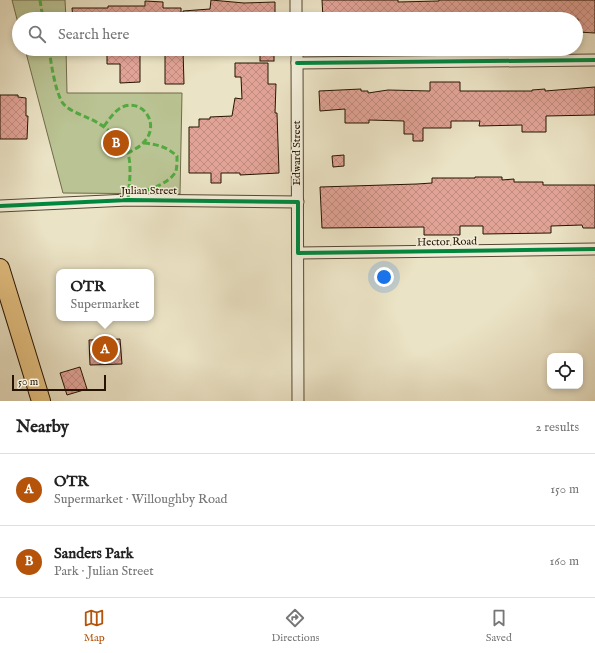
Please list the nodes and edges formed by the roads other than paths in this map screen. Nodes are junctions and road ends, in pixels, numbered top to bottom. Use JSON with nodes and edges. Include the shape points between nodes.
{"nodes":[{"id":1,"x":296,"y":0,"type":"edge"},
{"id":2,"x":296,"y":12,"type":"edge"},
{"id":3,"x":297,"y":56,"type":"edge"},
{"id":4,"x":595,"y":60,"type":"edge"},
{"id":5,"x":297,"y":63,"type":"junction"},
{"id":6,"x":298,"y":202,"type":"junction"},
{"id":7,"x":0,"y":206,"type":"edge"},
{"id":8,"x":595,"y":249,"type":"edge"},
{"id":9,"x":298,"y":253,"type":"junction"},
{"id":10,"x":0,"y":268,"type":"edge"},
{"id":11,"x":41,"y":401,"type":"edge"},
{"id":12,"x":298,"y":401,"type":"edge"}],
"edges":[{"from":1,"to":2,"type":"street"},
{"from":3,"to":5,"type":"street","name":"Edward Street"},
{"from":4,"to":5,"type":"street"},
{"from":5,"to":6,"type":"street","name":"Edward Street"},
{"from":6,"to":7,"type":"street","name":"Julian Street","via":[[128,200]]},
{"from":6,"to":9,"type":"street","name":"Edward Street"},
{"from":8,"to":9,"type":"street","name":"Hector Road"},
{"from":9,"to":12,"type":"street","name":"Edward Street"},
{"from":10,"to":11,"type":"main road"}]}
